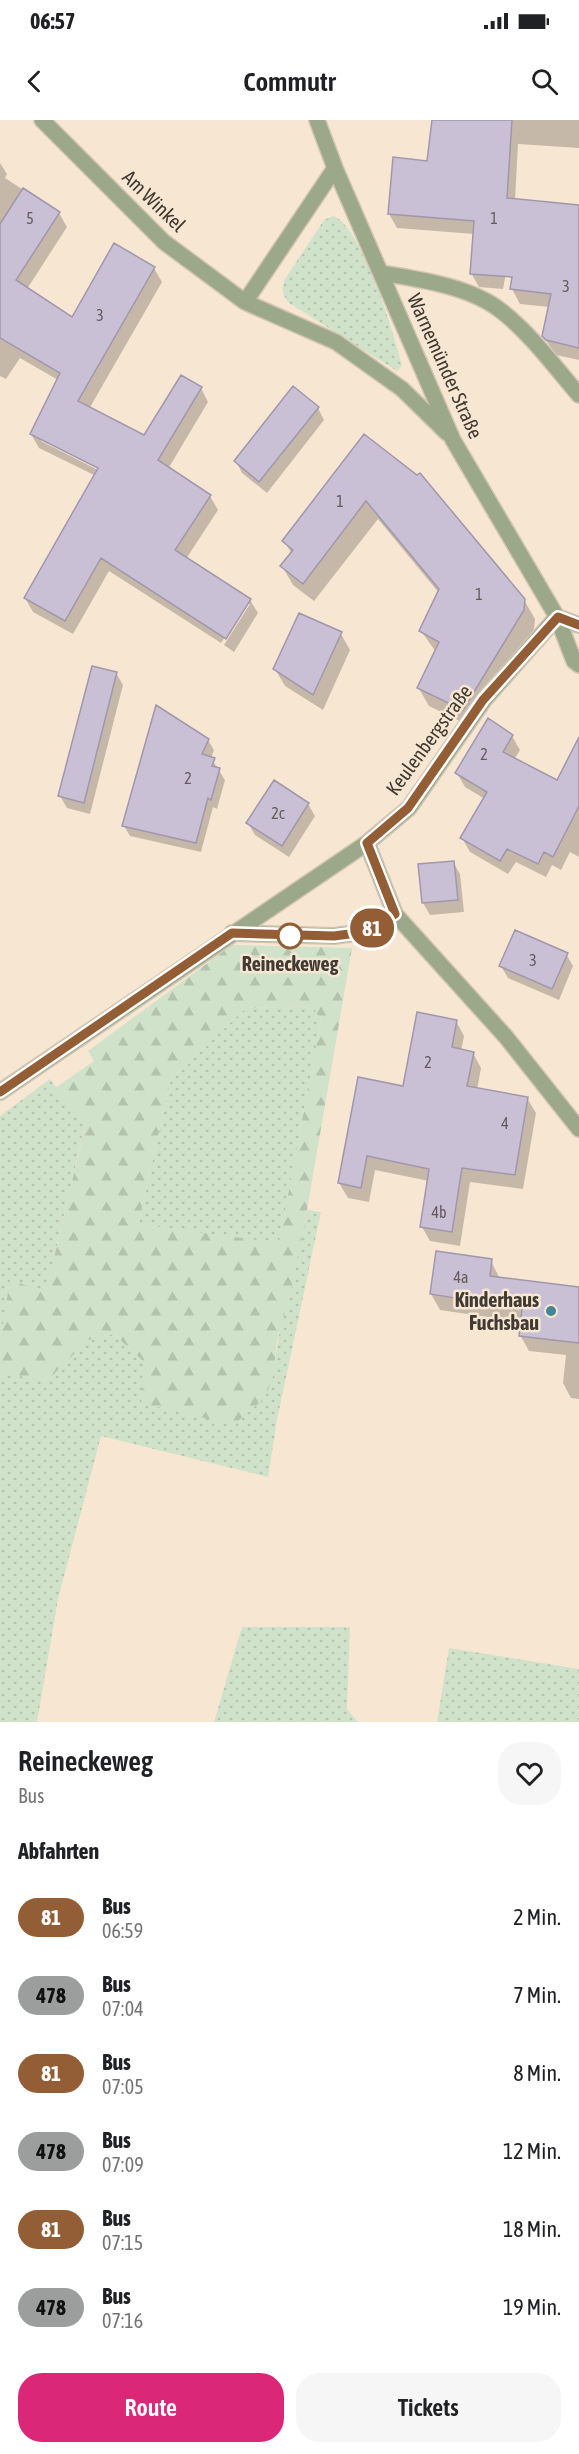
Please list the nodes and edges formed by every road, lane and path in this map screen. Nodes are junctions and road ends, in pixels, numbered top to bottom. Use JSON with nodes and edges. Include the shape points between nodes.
{"nodes":[{"id":1,"x":42,"y":120,"type":"edge"},
{"id":2,"x":317,"y":120,"type":"edge"},
{"id":3,"x":335,"y":168,"type":"junction"},
{"id":4,"x":381,"y":273,"type":"junction"},
{"id":5,"x":245,"y":302,"type":"junction"},
{"id":6,"x":579,"y":394,"type":"edge"},
{"id":7,"x":453,"y":440,"type":"junction"},
{"id":8,"x":558,"y":617,"type":"junction"},
{"id":9,"x":579,"y":625,"type":"edge"},
{"id":10,"x":579,"y":665,"type":"edge"},
{"id":11,"x":367,"y":843,"type":"junction"},
{"id":12,"x":395,"y":914,"type":"junction"},
{"id":13,"x":232,"y":933,"type":"junction"},
{"id":14,"x":0,"y":1092,"type":"edge"},
{"id":15,"x":579,"y":1129,"type":"edge"}],
"edges":[{"from":1,"to":5,"type":"street","name":"Am Winkel","via":[[164,242]]},
{"from":2,"to":3,"type":"street","name":"Warnemünder Straße"},
{"from":3,"to":4,"type":"street","name":"Warnemünder Straße"},
{"from":3,"to":5,"type":"street"},
{"from":4,"to":6,"type":"street","via":[[456,289],[498,309]]},
{"from":4,"to":7,"type":"street","name":"Warnemünder Straße"},
{"from":5,"to":7,"type":"street","name":"Am Winkel","via":[[336,342],[402,389]]},
{"from":7,"to":8,"type":"street","name":"Warnemünder Straße"},
{"from":8,"to":9,"type":"street"},
{"from":8,"to":10,"type":"street","name":"Warnemünder Straße"},
{"from":8,"to":11,"type":"street","name":"Keulenbergstraße","via":[[483,700],[408,808]]},
{"from":11,"to":12,"type":"street"},
{"from":11,"to":13,"type":"street","name":"Keulenbergstraße"},
{"from":12,"to":13,"type":"street","via":[[364,932],[334,936]]},
{"from":12,"to":15,"type":"street","via":[[506,1037]]},
{"from":13,"to":14,"type":"street","name":"Keulenbergstraße"}]}
